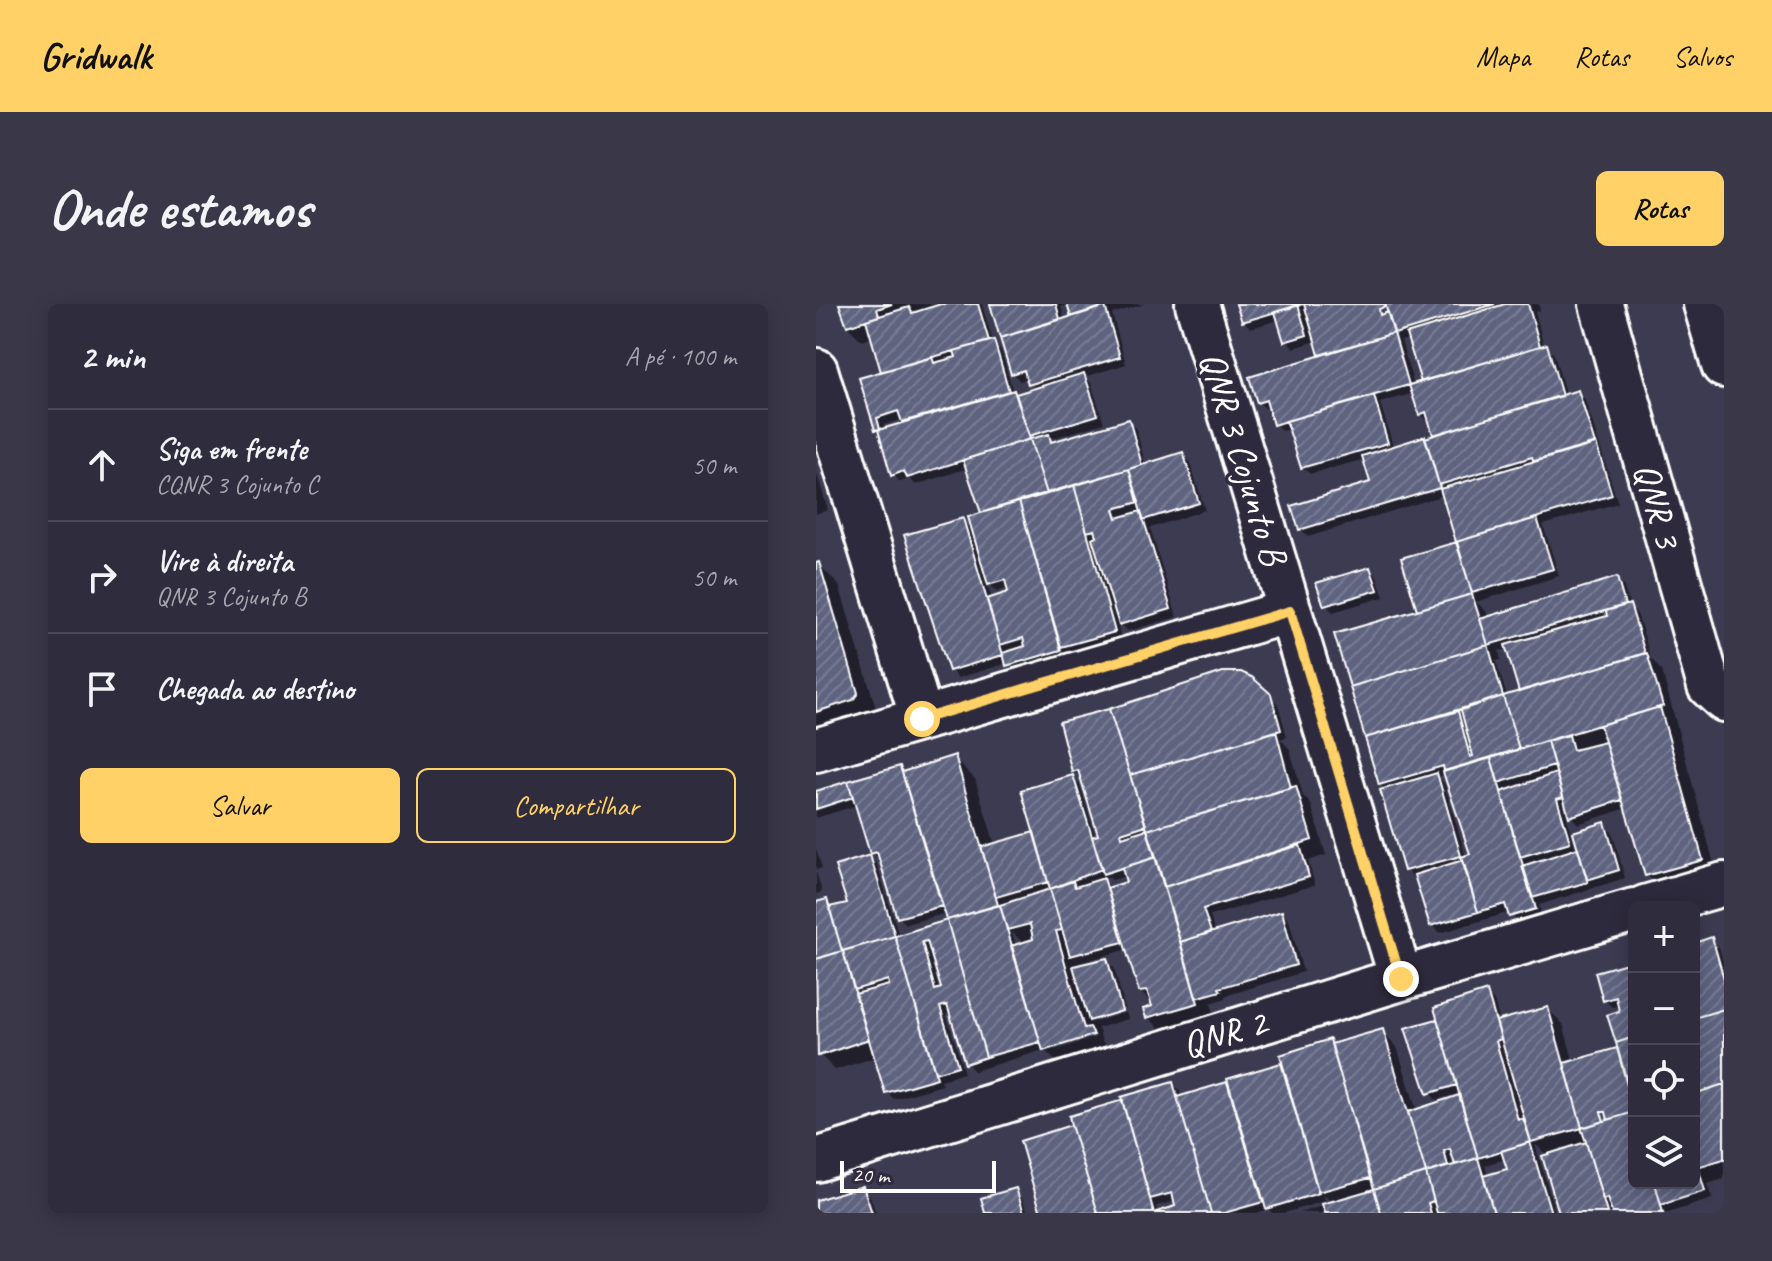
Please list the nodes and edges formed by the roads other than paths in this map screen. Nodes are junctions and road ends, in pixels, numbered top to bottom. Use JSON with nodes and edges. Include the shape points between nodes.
{"nodes":[{"id":1,"x":1197,"y":304,"type":"edge"},
{"id":2,"x":1601,"y":304,"type":"edge"},
{"id":3,"x":1706,"y":304,"type":"edge"},
{"id":4,"x":1724,"y":365,"type":"edge"},
{"id":5,"x":816,"y":370,"type":"edge"},
{"id":6,"x":1290,"y":611,"type":"junction"},
{"id":7,"x":1724,"y":700,"type":"edge"},
{"id":8,"x":922,"y":719,"type":"junction"},
{"id":9,"x":816,"y":750,"type":"edge"},
{"id":10,"x":1724,"y":884,"type":"edge"},
{"id":11,"x":1666,"y":901,"type":"edge"},
{"id":12,"x":1628,"y":912,"type":"edge"},
{"id":13,"x":1401,"y":979,"type":"junction"},
{"id":14,"x":816,"y":1160,"type":"edge"}],
"edges":[{"from":1,"to":6,"type":"street","name":"QNR 3 Cojunto B"},
{"from":2,"to":7,"type":"street","name":"QNR 3","via":[[1709,686]]},
{"from":3,"to":4,"type":"main road"},
{"from":5,"to":8,"type":"street"},
{"from":6,"to":8,"type":"street"},
{"from":6,"to":13,"type":"street","name":"QNR 3 Cojunto B"},
{"from":8,"to":9,"type":"street"},
{"from":10,"to":11,"type":"street"},
{"from":12,"to":13,"type":"street","name":"QNR 2"},
{"from":13,"to":14,"type":"street","name":"QNR 2"}]}
